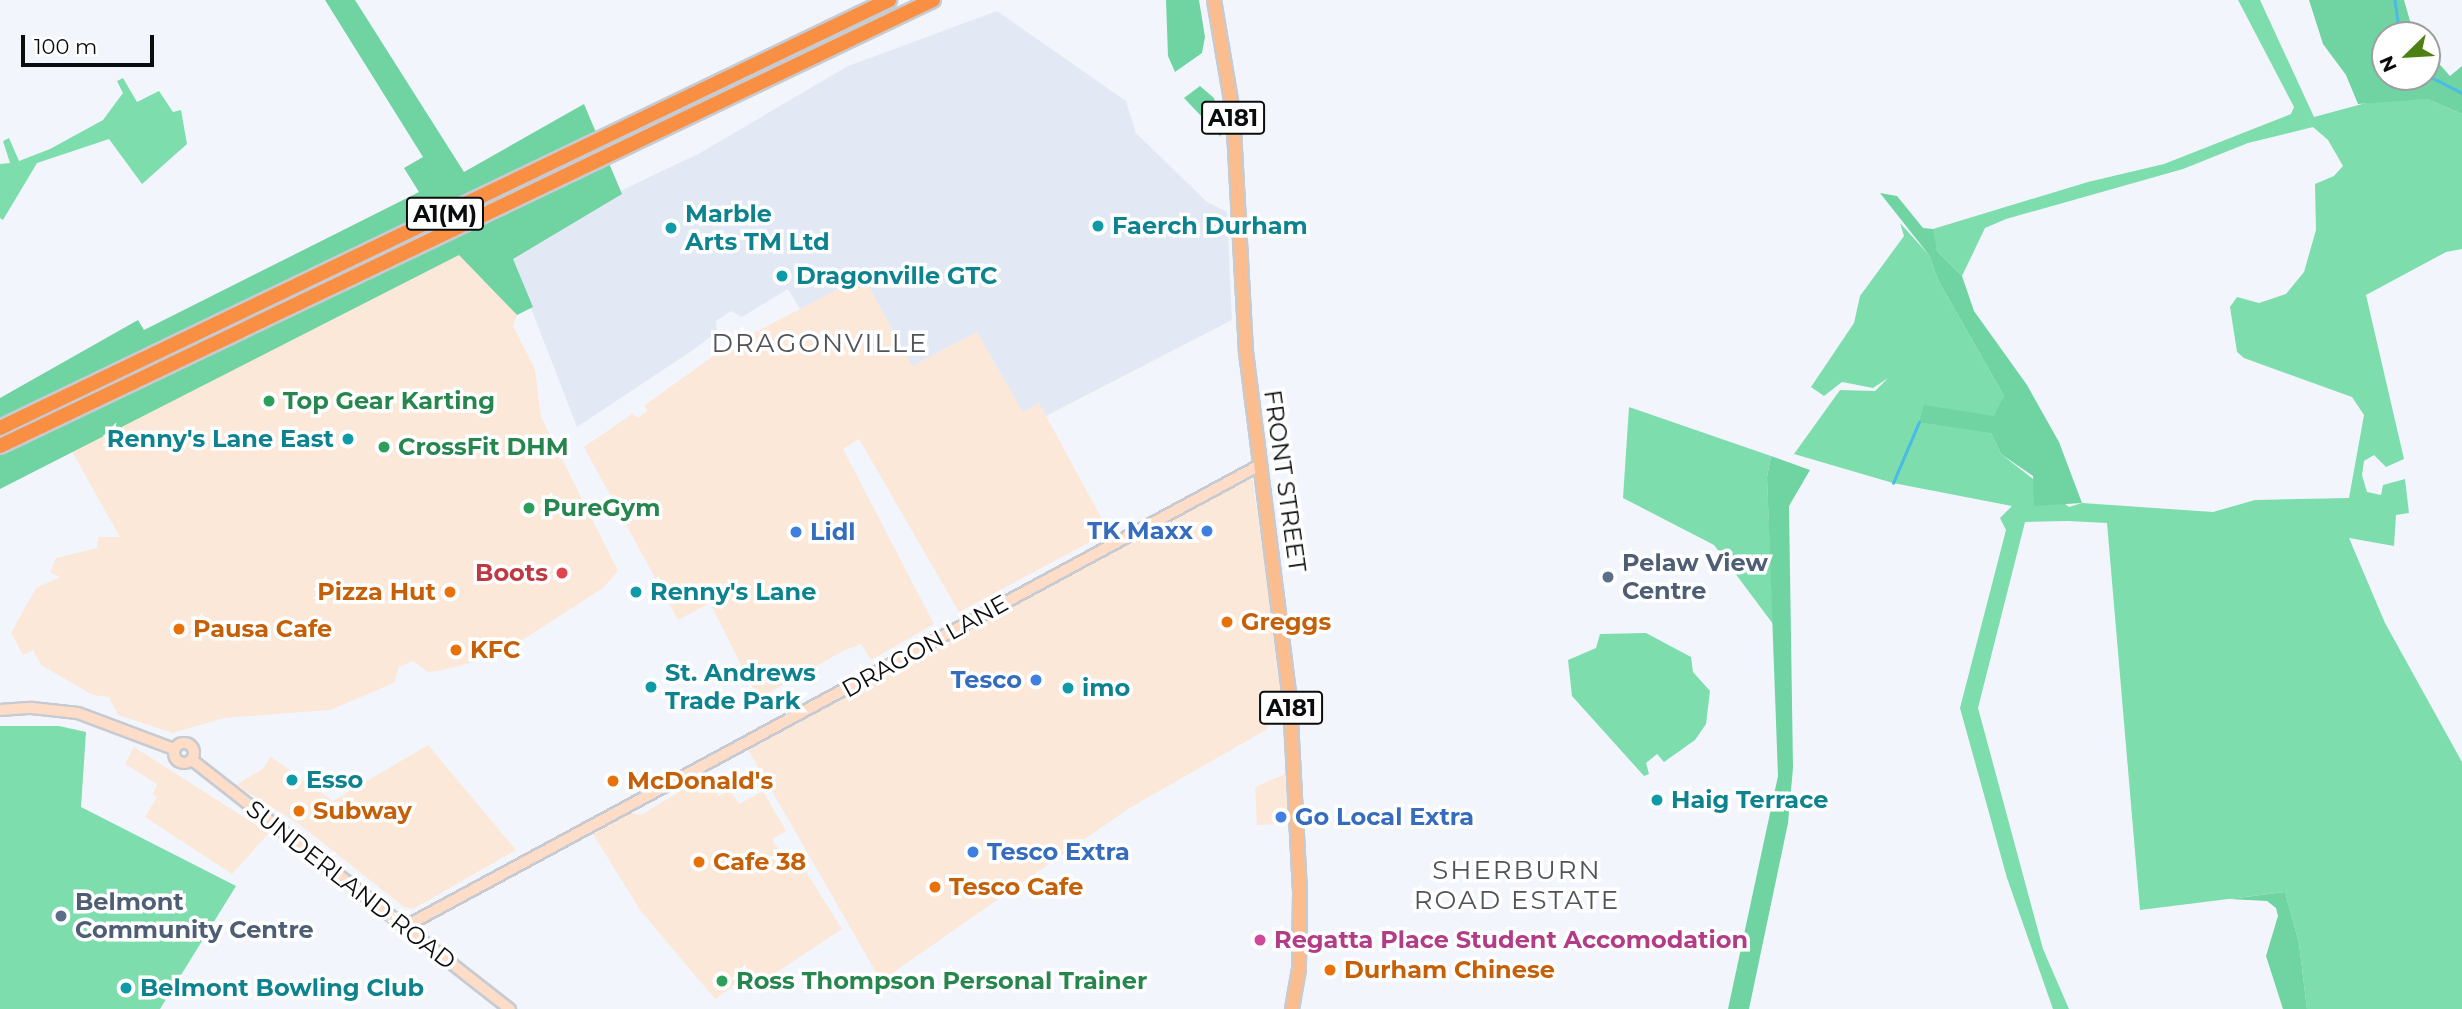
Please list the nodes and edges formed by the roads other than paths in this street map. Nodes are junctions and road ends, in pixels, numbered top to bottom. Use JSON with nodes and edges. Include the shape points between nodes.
{"nodes":[{"id":1,"x":889,"y":0,"type":"edge"},
{"id":2,"x":933,"y":0,"type":"edge"},
{"id":3,"x":1214,"y":0,"type":"edge"},
{"id":4,"x":0,"y":428,"type":"edge"},
{"id":5,"x":0,"y":446,"type":"edge"},
{"id":6,"x":1260,"y":465,"type":"junction"},
{"id":7,"x":0,"y":710,"type":"edge"},
{"id":8,"x":406,"y":926,"type":"junction"},
{"id":9,"x":510,"y":1009,"type":"edge"},
{"id":10,"x":1292,"y":1009,"type":"edge"}],
"edges":[{"from":1,"to":4,"type":"highway","number":"A1(M)"},
{"from":2,"to":5,"type":"highway","number":"A1(M)"},
{"from":3,"to":6,"type":"main road","name":"FRONT STREET","number":"A181","via":[[1233,112],[1246,352]]},
{"from":6,"to":8,"type":"street","name":"DRAGON LANE"},
{"from":6,"to":10,"type":"main road","name":"FRONT STREET","number":"A181","via":[[1290,701],[1299,969]]},
{"from":7,"to":8,"type":"street","name":"SUNDERLAND ROAD","via":[[78,713],[174,749],[180,762],[192,760]]},
{"from":8,"to":9,"type":"street","name":"SUNDERLAND ROAD"}]}
